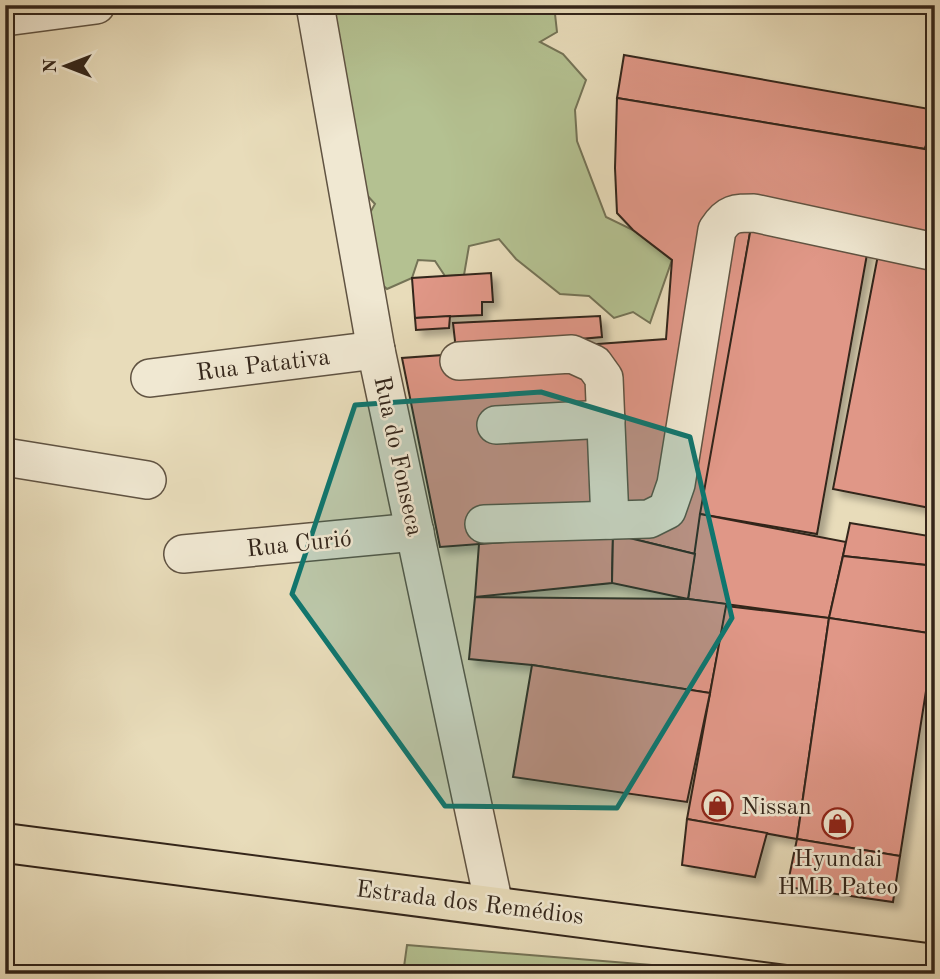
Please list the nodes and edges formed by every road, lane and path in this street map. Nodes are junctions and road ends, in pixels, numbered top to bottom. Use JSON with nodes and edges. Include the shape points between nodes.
{"nodes":[{"id":1,"x":96,"y":5,"type":"edge"},
{"id":2,"x":315,"y":5,"type":"edge"},
{"id":3,"x":5,"y":16,"type":"edge"},
{"id":4,"x":935,"y":252,"type":"edge"},
{"id":5,"x":376,"y":350,"type":"junction"},
{"id":6,"x":459,"y":361,"type":"dead end"},
{"id":7,"x":150,"y":378,"type":"dead end"},
{"id":8,"x":606,"y":419,"type":"junction"},
{"id":9,"x":496,"y":425,"type":"dead end"},
{"id":10,"x":5,"y":457,"type":"edge"},
{"id":11,"x":147,"y":480,"type":"dead end"},
{"id":12,"x":610,"y":520,"type":"junction"},
{"id":13,"x":484,"y":524,"type":"dead end"},
{"id":14,"x":415,"y":532,"type":"junction"},
{"id":15,"x":183,"y":554,"type":"dead end"},
{"id":16,"x":5,"y":843,"type":"edge"},
{"id":17,"x":494,"y":905,"type":"junction"},
{"id":18,"x":935,"y":964,"type":"edge"}],
"edges":[{"from":1,"to":3,"type":"street"},
{"from":2,"to":5,"type":"street","name":"Rua do Fonseca"},
{"from":4,"to":12,"type":"street","via":[[754,213],[726,217],[718,230],[677,484],[667,510],[649,519]]},
{"from":5,"to":7,"type":"street","name":"Rua Patativa"},
{"from":5,"to":14,"type":"street","name":"Rua do Fonseca"},
{"from":6,"to":8,"type":"street","via":[[572,354],[594,364],[604,378]]},
{"from":8,"to":9,"type":"street"},
{"from":8,"to":12,"type":"street"},
{"from":10,"to":11,"type":"street"},
{"from":12,"to":13,"type":"street"},
{"from":14,"to":15,"type":"street","name":"Rua Curió"},
{"from":14,"to":17,"type":"street","name":"Rua do Fonseca"},
{"from":16,"to":17,"type":"main road","name":"Estrada dos Remédios"},
{"from":17,"to":18,"type":"main road","name":"Estrada dos Remédios"}]}
